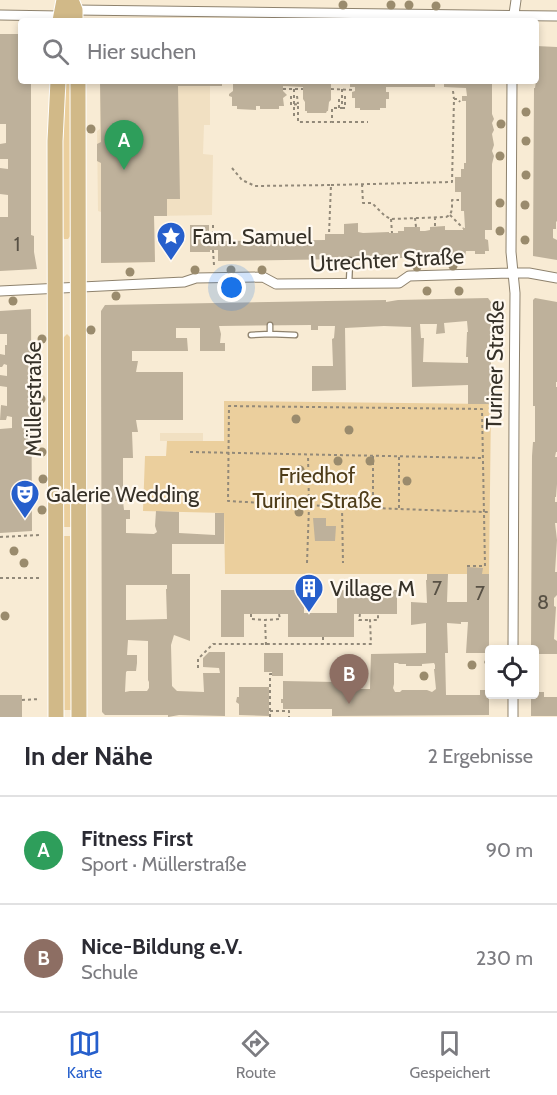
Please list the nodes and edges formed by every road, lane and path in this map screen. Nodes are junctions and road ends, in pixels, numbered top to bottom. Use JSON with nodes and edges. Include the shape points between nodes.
{"nodes":[{"id":1,"x":516,"y":0,"type":"edge"},
{"id":2,"x":68,"y":11,"type":"edge"},
{"id":3,"x":0,"y":15,"type":"edge"},
{"id":4,"x":557,"y":16,"type":"edge"},
{"id":5,"x":513,"y":18,"type":"edge"},
{"id":6,"x":58,"y":84,"type":"edge"},
{"id":7,"x":78,"y":84,"type":"edge"},
{"id":8,"x":512,"y":84,"type":"edge"},
{"id":9,"x":283,"y":89,"type":"dead end"},
{"id":10,"x":294,"y":89,"type":"junction"},
{"id":11,"x":303,"y":89,"type":"dead end"},
{"id":12,"x":331,"y":89,"type":"dead end"},
{"id":13,"x":342,"y":90,"type":"junction"},
{"id":14,"x":355,"y":90,"type":"dead end"},
{"id":15,"x":453,"y":91,"type":"dead end"},
{"id":16,"x":291,"y":96,"type":"dead end"},
{"id":17,"x":297,"y":96,"type":"dead end"},
{"id":18,"x":339,"y":96,"type":"dead end"},
{"id":19,"x":345,"y":96,"type":"dead end"},
{"id":20,"x":454,"y":99,"type":"junction"},
{"id":21,"x":459,"y":102,"type":"dead end"},
{"id":22,"x":296,"y":105,"type":"junction"},
{"id":23,"x":340,"y":108,"type":"junction"},
{"id":24,"x":294,"y":118,"type":"dead end"},
{"id":25,"x":332,"y":122,"type":"junction"},
{"id":26,"x":368,"y":122,"type":"dead end"},
{"id":27,"x":232,"y":168,"type":"dead end"},
{"id":28,"x":362,"y":184,"type":"junction"},
{"id":29,"x":331,"y":185,"type":"junction"},
{"id":30,"x":459,"y":200,"type":"dead end"},
{"id":31,"x":450,"y":215,"type":"junction"},
{"id":32,"x":415,"y":218,"type":"junction"},
{"id":33,"x":435,"y":218,"type":"junction"},
{"id":34,"x":391,"y":219,"type":"junction"},
{"id":35,"x":213,"y":225,"type":"dead end"},
{"id":36,"x":416,"y":227,"type":"dead end"},
{"id":37,"x":435,"y":227,"type":"dead end"},
{"id":38,"x":463,"y":228,"type":"dead end"},
{"id":39,"x":392,"y":233,"type":"dead end"},
{"id":40,"x":330,"y":234,"type":"dead end"},
{"id":41,"x":55,"y":245,"type":"junction"},
{"id":42,"x":78,"y":245,"type":"junction"},
{"id":43,"x":213,"y":245,"type":"dead end"},
{"id":44,"x":213,"y":250,"type":"dead end"},
{"id":45,"x":329,"y":260,"type":"dead end"},
{"id":46,"x":350,"y":260,"type":"dead end"},
{"id":47,"x":329,"y":264,"type":"dead end"},
{"id":48,"x":214,"y":265,"type":"dead end"},
{"id":49,"x":513,"y":273,"type":"junction"},
{"id":50,"x":557,"y":278,"type":"edge"},
{"id":51,"x":349,"y":284,"type":"junction"},
{"id":52,"x":78,"y":287,"type":"junction"},
{"id":53,"x":55,"y":288,"type":"junction"},
{"id":54,"x":0,"y":291,"type":"edge"},
{"id":55,"x":270,"y":325,"type":"dead end"},
{"id":56,"x":55,"y":329,"type":"junction"},
{"id":57,"x":78,"y":329,"type":"junction"},
{"id":58,"x":270,"y":334,"type":"junction"},
{"id":59,"x":251,"y":335,"type":"dead end"},
{"id":60,"x":295,"y":335,"type":"dead end"},
{"id":61,"x":190,"y":452,"type":"dead end"},
{"id":62,"x":228,"y":454,"type":"junction"},
{"id":63,"x":308,"y":455,"type":"junction"},
{"id":64,"x":373,"y":456,"type":"junction"},
{"id":65,"x":399,"y":457,"type":"junction"},
{"id":66,"x":483,"y":458,"type":"junction"},
{"id":67,"x":309,"y":506,"type":"junction"},
{"id":68,"x":342,"y":507,"type":"junction"},
{"id":69,"x":373,"y":508,"type":"junction"},
{"id":70,"x":399,"y":509,"type":"junction"},
{"id":71,"x":484,"y":512,"type":"junction"},
{"id":72,"x":490,"y":512,"type":"dead end"},
{"id":73,"x":39,"y":535,"type":"dead end"},
{"id":74,"x":0,"y":537,"type":"edge"},
{"id":75,"x":307,"y":563,"type":"dead end"},
{"id":76,"x":343,"y":563,"type":"dead end"},
{"id":77,"x":467,"y":566,"type":"dead end"},
{"id":78,"x":0,"y":578,"type":"edge"},
{"id":79,"x":40,"y":578,"type":"dead end"},
{"id":80,"x":251,"y":614,"type":"dead end"},
{"id":81,"x":279,"y":614,"type":"dead end"},
{"id":82,"x":360,"y":614,"type":"dead end"},
{"id":83,"x":378,"y":614,"type":"dead end"},
{"id":84,"x":265,"y":620,"type":"junction"},
{"id":85,"x":370,"y":620,"type":"junction"},
{"id":86,"x":323,"y":637,"type":"dead end"},
{"id":87,"x":323,"y":644,"type":"junction"},
{"id":88,"x":266,"y":645,"type":"junction"},
{"id":89,"x":513,"y":645,"type":"edge"},
{"id":90,"x":198,"y":668,"type":"dead end"},
{"id":91,"x":272,"y":674,"type":"dead end"},
{"id":92,"x":40,"y":699,"type":"dead end"},
{"id":93,"x":513,"y":699,"type":"edge"},
{"id":94,"x":22,"y":700,"type":"dead end"},
{"id":95,"x":270,"y":711,"type":"junction"},
{"id":96,"x":56,"y":717,"type":"edge"},
{"id":97,"x":79,"y":717,"type":"edge"},
{"id":98,"x":270,"y":717,"type":"edge"},
{"id":99,"x":289,"y":717,"type":"edge"},
{"id":100,"x":513,"y":717,"type":"edge"}],
"edges":[{"from":1,"to":5,"type":"street"},
{"from":2,"to":3,"type":"street"},
{"from":2,"to":5,"type":"street"},
{"from":4,"to":5,"type":"street"},
{"from":6,"to":41,"type":"main road","name":"Müllerstraße"},
{"from":7,"to":42,"type":"main road","name":"Müllerstraße"},
{"from":8,"to":49,"type":"street","name":"Turiner Straße"},
{"from":9,"to":10,"type":"path"},
{"from":10,"to":11,"type":"path"},
{"from":10,"to":22,"type":"path"},
{"from":12,"to":13,"type":"path"},
{"from":13,"to":14,"type":"path"},
{"from":13,"to":23,"type":"path"},
{"from":15,"to":20,"type":"path"},
{"from":16,"to":22,"type":"path","via":[[291,105]]},
{"from":17,"to":22,"type":"path"},
{"from":18,"to":23,"type":"path"},
{"from":19,"to":23,"type":"path","via":[[345,108]]},
{"from":20,"to":21,"type":"path"},
{"from":20,"to":28,"type":"path","via":[[452,182]]},
{"from":22,"to":24,"type":"path"},
{"from":22,"to":25,"type":"path","via":[[298,122]]},
{"from":23,"to":25,"type":"path","via":[[332,108]]},
{"from":25,"to":26,"type":"path"},
{"from":27,"to":29,"type":"path","via":[[242,180],[255,186]]},
{"from":28,"to":29,"type":"path"},
{"from":28,"to":34,"type":"path","via":[[363,202],[372,203]]},
{"from":29,"to":40,"type":"path"},
{"from":30,"to":31,"type":"path","via":[[452,200]]},
{"from":31,"to":33,"type":"path"},
{"from":31,"to":38,"type":"path"},
{"from":32,"to":33,"type":"path"},
{"from":32,"to":34,"type":"path"},
{"from":32,"to":36,"type":"path"},
{"from":33,"to":37,"type":"path"},
{"from":34,"to":39,"type":"path"},
{"from":35,"to":43,"type":"path"},
{"from":41,"to":42,"type":"main road"},
{"from":41,"to":53,"type":"main road","name":"Müllerstraße"},
{"from":42,"to":52,"type":"main road","name":"Müllerstraße"},
{"from":44,"to":48,"type":"path"},
{"from":45,"to":47,"type":"path"},
{"from":46,"to":51,"type":"lane"},
{"from":49,"to":50,"type":"street","name":"Utrechter Straße"},
{"from":49,"to":51,"type":"street","name":"Utrechter Straße","via":[[409,276],[399,283]]},
{"from":49,"to":89,"type":"street","name":"Turiner Straße"},
{"from":51,"to":52,"type":"street","name":"Utrechter Straße","via":[[276,284],[251,277]]},
{"from":52,"to":53,"type":"street","name":"Utrechter Straße"},
{"from":52,"to":57,"type":"main road","name":"Müllerstraße"},
{"from":53,"to":54,"type":"street","name":"Utrechter Straße"},
{"from":53,"to":56,"type":"main road","name":"Müllerstraße"},
{"from":55,"to":58,"type":"lane"},
{"from":56,"to":57,"type":"main road"},
{"from":56,"to":96,"type":"main road","name":"Müllerstraße"},
{"from":57,"to":97,"type":"main road","name":"Müllerstraße"},
{"from":58,"to":59,"type":"lane"},
{"from":58,"to":60,"type":"lane"},
{"from":61,"to":62,"type":"path"},
{"from":62,"to":63,"type":"path"},
{"from":62,"to":66,"type":"path","via":[[229,406],[482,409]]},
{"from":62,"to":67,"type":"path","via":[[228,501]]},
{"from":63,"to":64,"type":"path"},
{"from":63,"to":67,"type":"path"},
{"from":64,"to":65,"type":"path"},
{"from":64,"to":69,"type":"path"},
{"from":65,"to":66,"type":"path"},
{"from":65,"to":70,"type":"path"},
{"from":66,"to":71,"type":"path"},
{"from":67,"to":68,"type":"path"},
{"from":67,"to":75,"type":"path"},
{"from":68,"to":69,"type":"path"},
{"from":68,"to":76,"type":"path"},
{"from":69,"to":70,"type":"path"},
{"from":70,"to":71,"type":"path"},
{"from":71,"to":72,"type":"path"},
{"from":71,"to":77,"type":"path","via":[[485,566]]},
{"from":73,"to":74,"type":"path"},
{"from":78,"to":79,"type":"path"},
{"from":80,"to":84,"type":"path","via":[[251,620]]},
{"from":81,"to":84,"type":"path","via":[[280,619]]},
{"from":82,"to":85,"type":"path","via":[[359,620]]},
{"from":83,"to":85,"type":"path","via":[[378,620]]},
{"from":84,"to":88,"type":"path"},
{"from":85,"to":87,"type":"path","via":[[371,644]]},
{"from":86,"to":87,"type":"path"},
{"from":87,"to":88,"type":"path"},
{"from":88,"to":90,"type":"path","via":[[213,644],[198,659]]},
{"from":91,"to":95,"type":"path"},
{"from":92,"to":94,"type":"path"},
{"from":93,"to":100,"type":"street"},
{"from":95,"to":98,"type":"path"},
{"from":95,"to":99,"type":"path","via":[[289,711]]}]}
